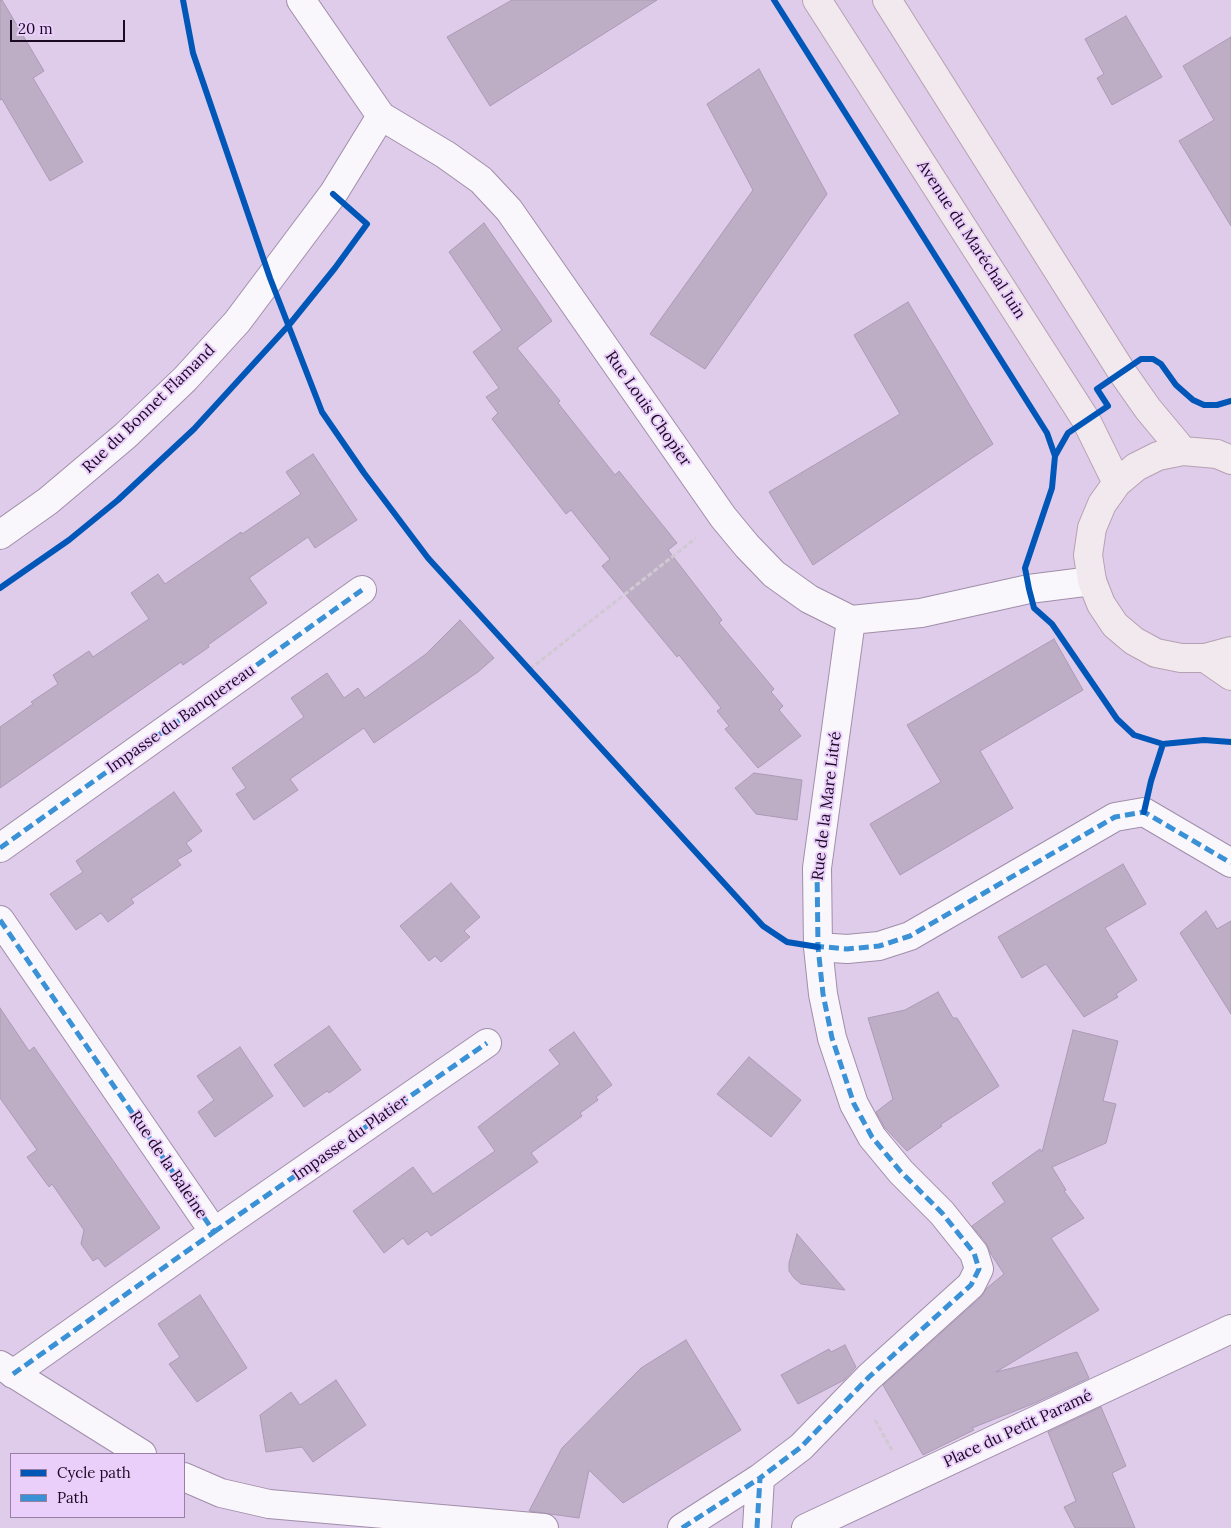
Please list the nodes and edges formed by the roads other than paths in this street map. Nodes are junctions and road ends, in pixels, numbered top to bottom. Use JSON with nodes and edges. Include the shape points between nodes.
{"nodes":[{"id":1,"x":301,"y":0,"type":"edge"},
{"id":2,"x":817,"y":0,"type":"edge"},
{"id":3,"x":886,"y":0,"type":"edge"},
{"id":4,"x":382,"y":116,"type":"junction"},
{"id":5,"x":1183,"y":451,"type":"junction"},
{"id":6,"x":1231,"y":460,"type":"edge"},
{"id":7,"x":1117,"y":483,"type":"junction"},
{"id":8,"x":0,"y":535,"type":"edge"},
{"id":9,"x":1092,"y":581,"type":"junction"},
{"id":10,"x":362,"y":590,"type":"dead end"},
{"id":11,"x":851,"y":620,"type":"junction"},
{"id":12,"x":1218,"y":655,"type":"edge"},
{"id":13,"x":1231,"y":676,"type":"edge"},
{"id":14,"x":0,"y":848,"type":"edge"},
{"id":15,"x":1231,"y":863,"type":"edge"},
{"id":16,"x":0,"y":920,"type":"edge"},
{"id":17,"x":818,"y":947,"type":"junction"},
{"id":18,"x":487,"y":1043,"type":"dead end"},
{"id":19,"x":214,"y":1232,"type":"junction"},
{"id":20,"x":1231,"y":1329,"type":"edge"},
{"id":21,"x":6,"y":1369,"type":"edge"},
{"id":22,"x":140,"y":1453,"type":"edge"},
{"id":23,"x":185,"y":1477,"type":"edge"},
{"id":24,"x":760,"y":1478,"type":"junction"},
{"id":25,"x":544,"y":1528,"type":"edge"},
{"id":26,"x":682,"y":1528,"type":"edge"},
{"id":27,"x":757,"y":1528,"type":"edge"},
{"id":28,"x":806,"y":1528,"type":"edge"}],
"edges":[{"from":1,"to":4,"type":"street","name":"Rue Louis Chopier"},
{"from":2,"to":7,"type":"main road","name":"Avenue du Maréchal Juin","via":[[1086,420]]},
{"from":3,"to":5,"type":"main road","via":[[1122,372]]},
{"from":4,"to":8,"type":"street","name":"Rue du Bonnet Flamand","via":[[334,194],[237,322],[185,379],[125,436],[48,502]]},
{"from":4,"to":11,"type":"street","name":"Rue Louis Chopier","via":[[480,180],[509,210],[723,517],[747,546],[774,574],[809,599]]},
{"from":5,"to":6,"type":"main road","via":[[1216,454]]},
{"from":5,"to":7,"type":"main road","via":[[1158,456],[1136,467]]},
{"from":7,"to":9,"type":"main road","via":[[1102,504],[1092,528],[1088,555]]},
{"from":9,"to":11,"type":"street","via":[[1029,589],[921,613]]},
{"from":9,"to":12,"type":"main road","via":[[1100,604],[1134,641],[1156,653],[1181,658]]},
{"from":10,"to":14,"type":"street","name":"Impasse du Banquereau"},
{"from":11,"to":17,"type":"street","name":"Rue de la Mare Litré","via":[[817,868]]},
{"from":12,"to":13,"type":"main road"},
{"from":15,"to":17,"type":"street","via":[[1144,812],[1115,817],[910,936],[879,946]]},
{"from":16,"to":19,"type":"street","name":"Rue de la Baleine"},
{"from":17,"to":24,"type":"street","name":"Rue de la Mare Litré","via":[[832,1038],[854,1104],[872,1137],[942,1213],[974,1253],[979,1268],[971,1285],[863,1383],[801,1447]]},
{"from":18,"to":19,"type":"street","name":"Impasse du Platier"},
{"from":19,"to":21,"type":"street","name":"Rue de la Baleine"},
{"from":20,"to":28,"type":"street","name":"Place du Petit Paramé"},
{"from":21,"to":22,"type":"street"},
{"from":23,"to":25,"type":"street","via":[[221,1493],[269,1504]]},
{"from":24,"to":26,"type":"street"},
{"from":24,"to":27,"type":"street"}]}
